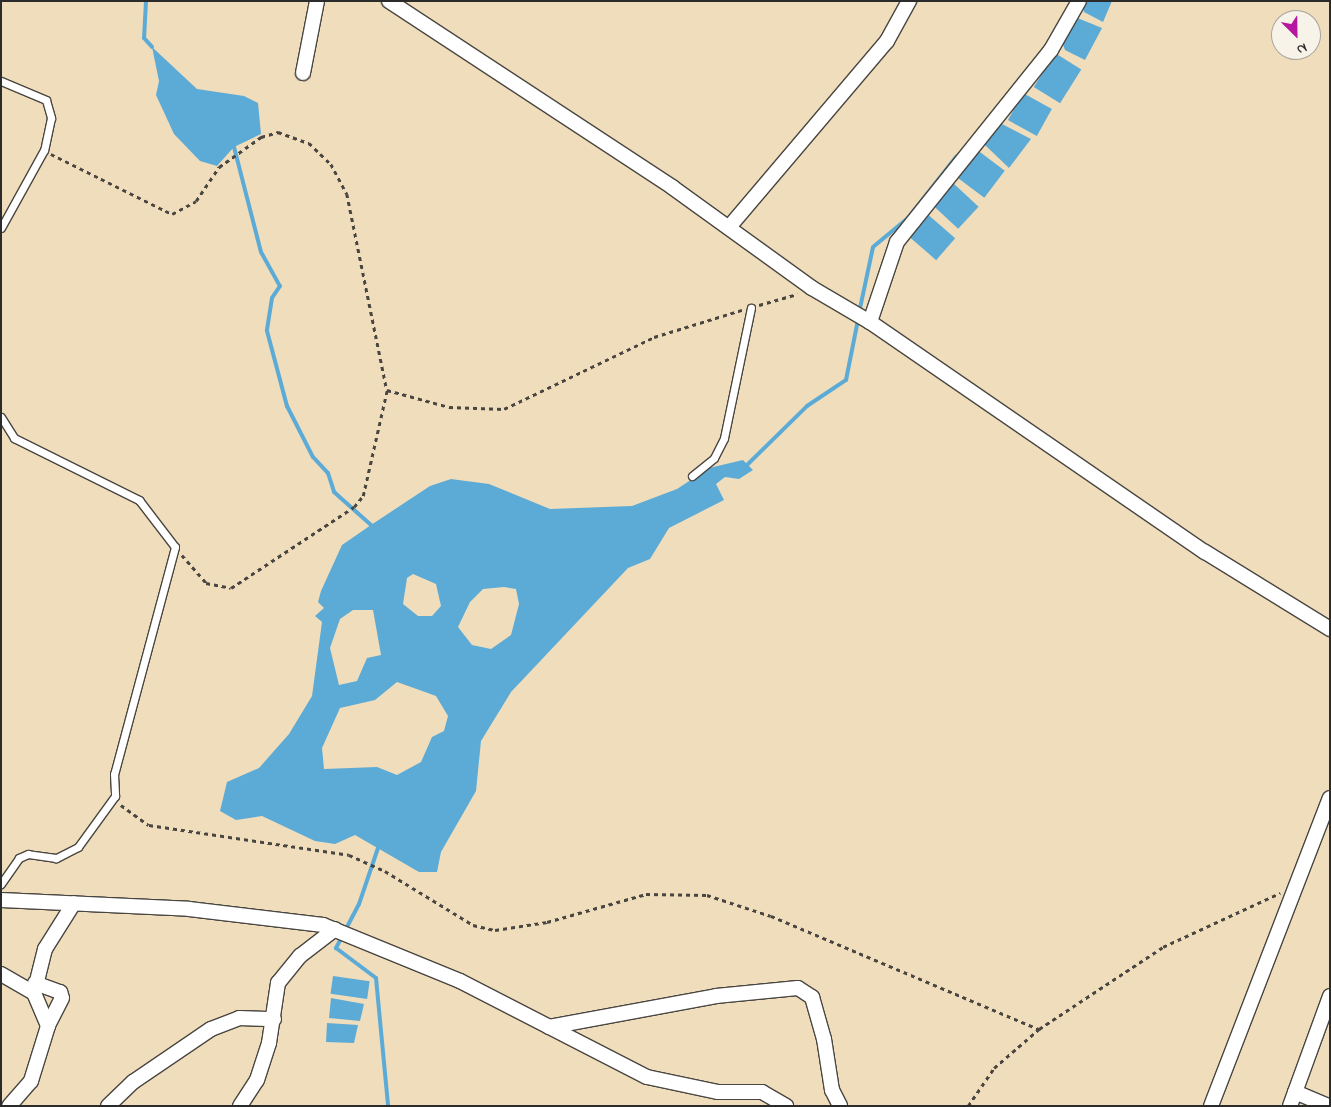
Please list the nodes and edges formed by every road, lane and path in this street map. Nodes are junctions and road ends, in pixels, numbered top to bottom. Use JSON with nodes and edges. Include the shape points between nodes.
{"nodes":[{"id":1,"x":318,"y":1,"type":"edge"},
{"id":2,"x":389,"y":1,"type":"edge"},
{"id":3,"x":909,"y":1,"type":"edge"},
{"id":4,"x":1079,"y":1,"type":"edge"},
{"id":5,"x":303,"y":74,"type":"dead end"},
{"id":6,"x":1,"y":81,"type":"edge"},
{"id":7,"x":44,"y":150,"type":"junction"},
{"id":8,"x":730,"y":226,"type":"junction"},
{"id":9,"x":1,"y":228,"type":"edge"},
{"id":10,"x":812,"y":288,"type":"junction"},
{"id":11,"x":751,"y":308,"type":"junction"},
{"id":12,"x":870,"y":322,"type":"junction"},
{"id":13,"x":387,"y":390,"type":"junction"},
{"id":14,"x":1,"y":417,"type":"edge"},
{"id":15,"x":692,"y":476,"type":"dead end"},
{"id":16,"x":175,"y":547,"type":"junction"},
{"id":17,"x":1330,"y":629,"type":"edge"},
{"id":18,"x":115,"y":796,"type":"junction"},
{"id":19,"x":1330,"y":798,"type":"edge"},
{"id":20,"x":1,"y":884,"type":"edge"},
{"id":21,"x":1291,"y":889,"type":"junction"},
{"id":22,"x":1,"y":900,"type":"edge"},
{"id":23,"x":74,"y":903,"type":"junction"},
{"id":24,"x":335,"y":929,"type":"junction"},
{"id":25,"x":1,"y":974,"type":"edge"},
{"id":26,"x":34,"y":988,"type":"junction"},
{"id":27,"x":1330,"y":996,"type":"edge"},
{"id":28,"x":274,"y":1018,"type":"junction"},
{"id":29,"x":48,"y":1026,"type":"junction"},
{"id":30,"x":549,"y":1027,"type":"junction"},
{"id":31,"x":1038,"y":1029,"type":"junction"},
{"id":32,"x":1295,"y":1092,"type":"junction"},
{"id":33,"x":9,"y":1106,"type":"edge"},
{"id":34,"x":108,"y":1106,"type":"edge"},
{"id":35,"x":240,"y":1106,"type":"edge"},
{"id":36,"x":786,"y":1106,"type":"edge"},
{"id":37,"x":840,"y":1106,"type":"edge"},
{"id":38,"x":968,"y":1106,"type":"edge"},
{"id":39,"x":1211,"y":1106,"type":"edge"},
{"id":40,"x":1290,"y":1106,"type":"edge"},
{"id":41,"x":1328,"y":1106,"type":"edge"}],
"edges":[{"from":1,"to":5,"type":"street"},
{"from":2,"to":8,"type":"street"},
{"from":3,"to":8,"type":"street","via":[[887,41]]},
{"from":4,"to":12,"type":"street","via":[[1051,50],[897,242]]},
{"from":6,"to":7,"type":"lane","via":[[46,100],[51,118]]},
{"from":7,"to":9,"type":"lane"},
{"from":7,"to":13,"type":"path","via":[[172,214],[196,201],[219,168],[261,136],[278,132],[309,143],[331,164],[347,194]]},
{"from":8,"to":10,"type":"street"},
{"from":10,"to":11,"type":"path"},
{"from":10,"to":12,"type":"street"},
{"from":11,"to":13,"type":"path","via":[[654,337],[504,409],[449,407]]},
{"from":11,"to":15,"type":"lane","via":[[724,438],[714,458]]},
{"from":12,"to":17,"type":"street","via":[[1204,552]]},
{"from":13,"to":16,"type":"path","via":[[362,496],[343,516],[288,547],[231,588],[206,583]]},
{"from":14,"to":16,"type":"lane","via":[[14,438],[140,500]]},
{"from":16,"to":18,"type":"lane","via":[[114,774]]},
{"from":18,"to":20,"type":"lane","via":[[78,847],[56,858],[28,854],[19,858]]},
{"from":18,"to":31,"type":"path","via":[[134,818],[149,825],[349,855],[385,871],[473,925],[495,930],[547,922],[646,894],[708,895],[771,916]]},
{"from":19,"to":21,"type":"street"},
{"from":21,"to":31,"type":"path","via":[[1163,947]]},
{"from":21,"to":39,"type":"street"},
{"from":22,"to":23,"type":"street"},
{"from":23,"to":24,"type":"street","via":[[267,915]]},
{"from":23,"to":26,"type":"street","via":[[45,949]]},
{"from":24,"to":28,"type":"street","via":[[282,976],[275,990]]},
{"from":24,"to":30,"type":"street","via":[[460,981]]},
{"from":25,"to":26,"type":"street"},
{"from":26,"to":29,"type":"street"},
{"from":26,"to":29,"type":"street","via":[[60,992],[62,998]]},
{"from":27,"to":32,"type":"street"},
{"from":28,"to":34,"type":"street","via":[[240,1018],[211,1029],[133,1082]]},
{"from":28,"to":35,"type":"street","via":[[257,1080]]},
{"from":29,"to":33,"type":"street","via":[[31,1081]]},
{"from":30,"to":36,"type":"street","via":[[661,1083],[718,1092],[762,1092]]},
{"from":30,"to":37,"type":"street","via":[[716,996],[798,988],[812,997],[824,1038],[832,1090]]},
{"from":31,"to":38,"type":"path","via":[[994,1068]]},
{"from":32,"to":40,"type":"street"},
{"from":32,"to":41,"type":"street"}]}
